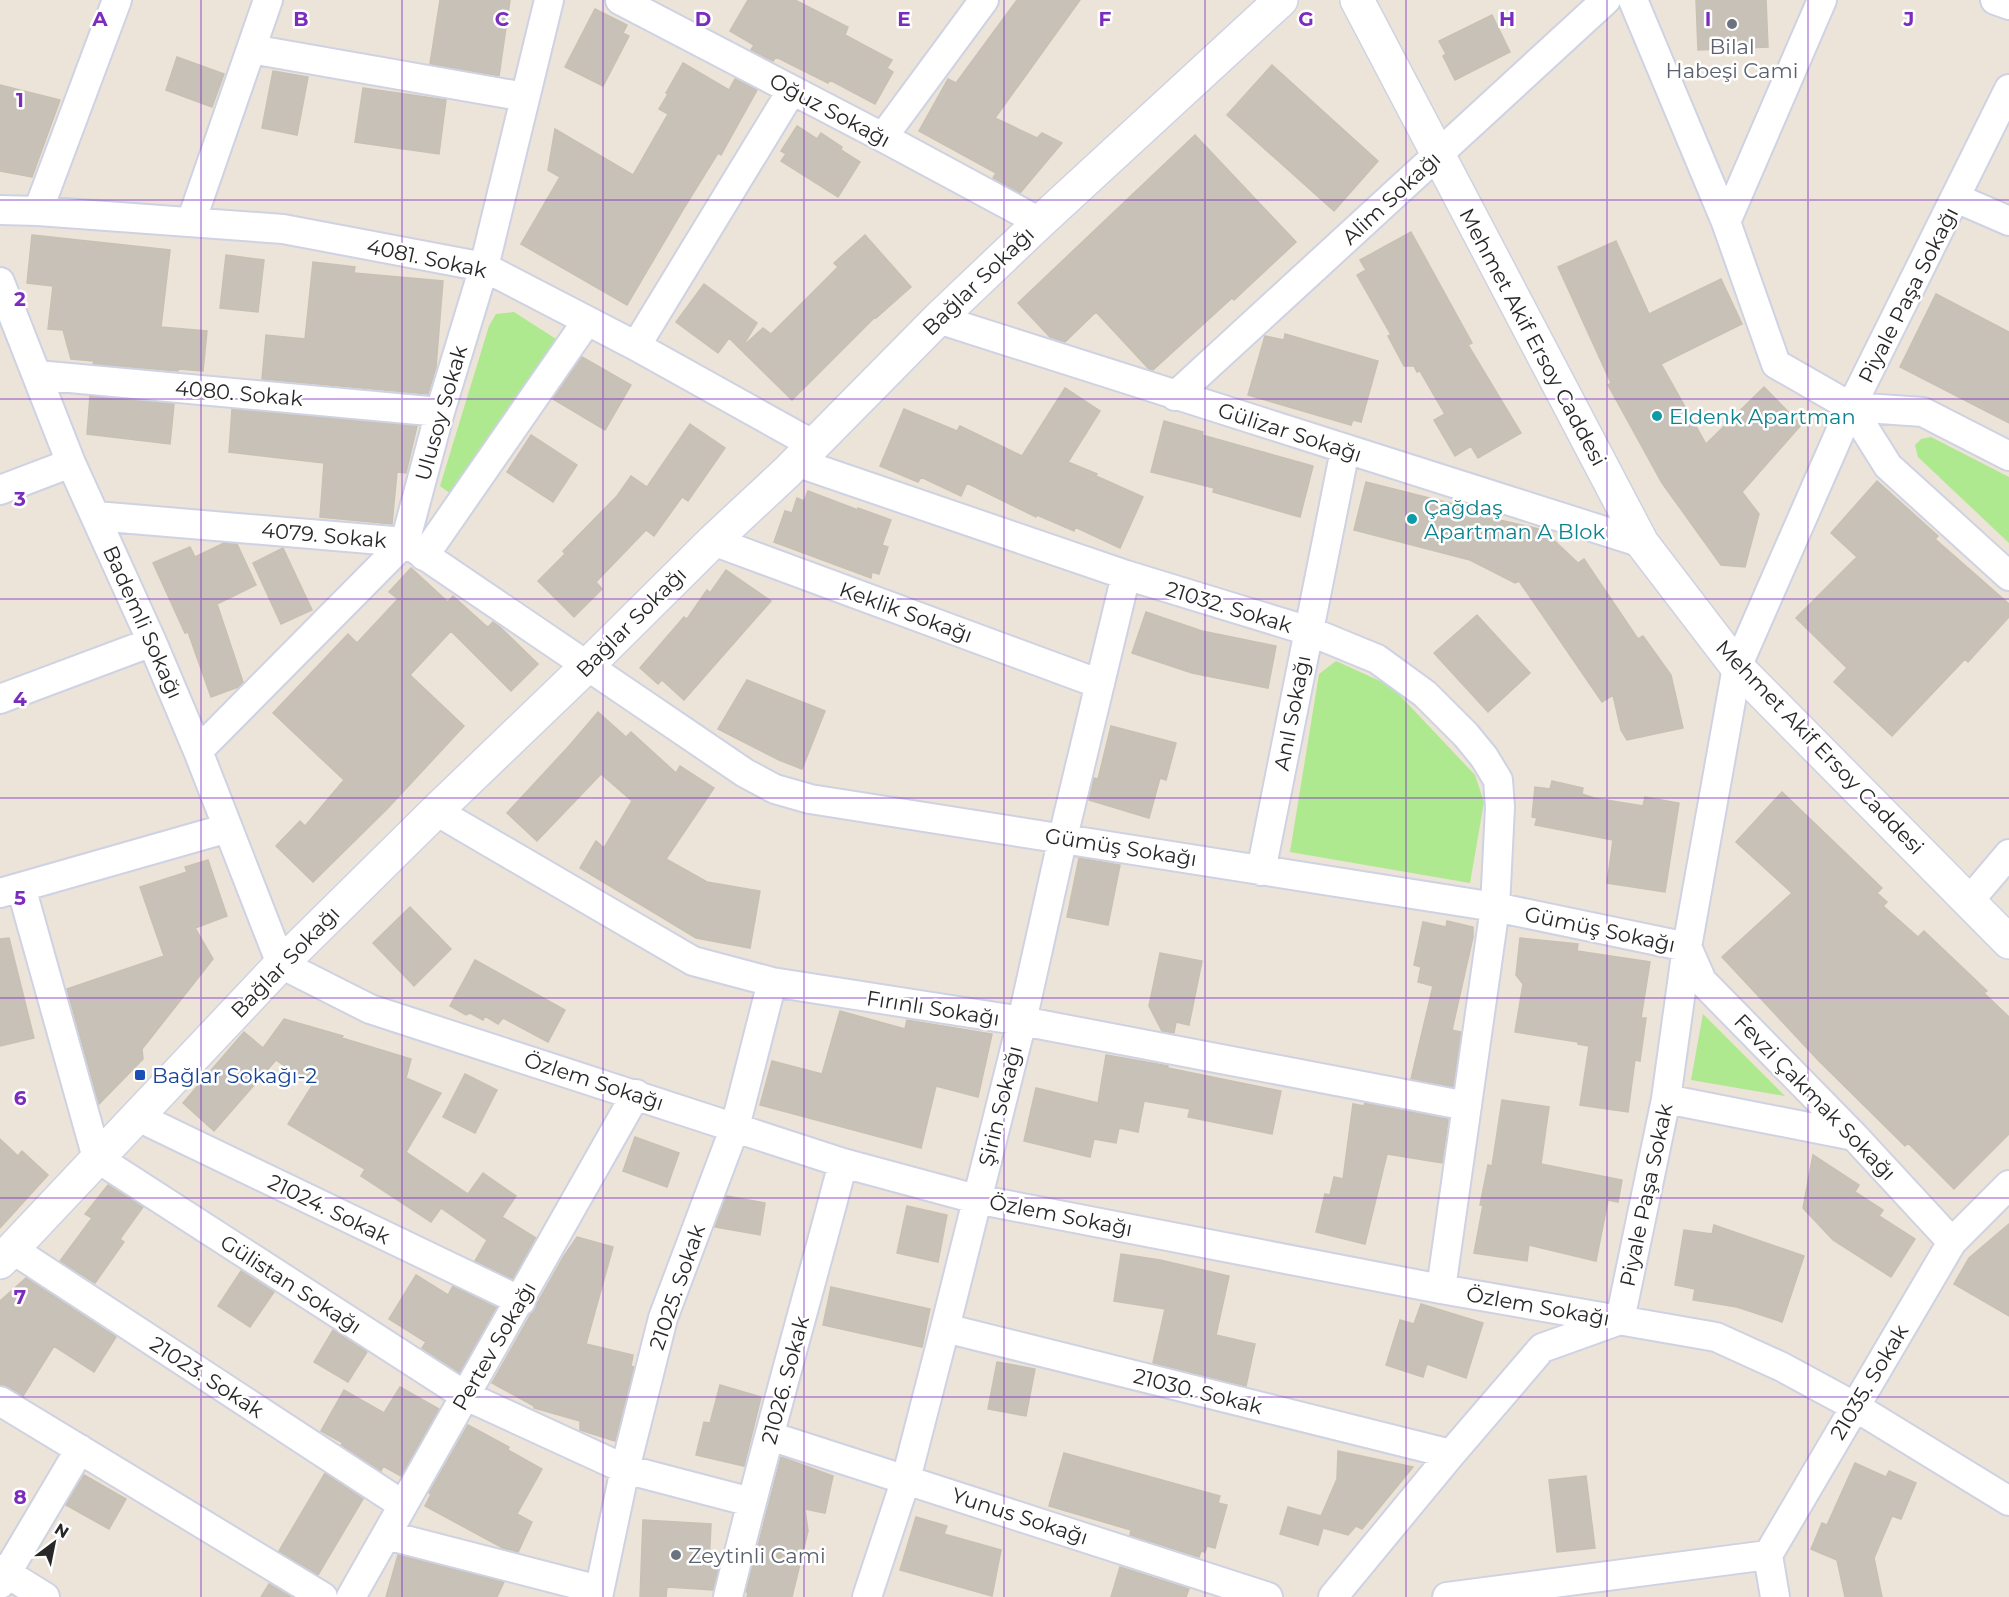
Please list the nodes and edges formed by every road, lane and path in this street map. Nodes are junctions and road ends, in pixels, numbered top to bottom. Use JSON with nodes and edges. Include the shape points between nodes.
{"nodes":[{"id":1,"x":117,"y":0,"type":"edge"},
{"id":2,"x":268,"y":0,"type":"edge"},
{"id":3,"x":549,"y":0,"type":"edge"},
{"id":4,"x":620,"y":0,"type":"edge"},
{"id":5,"x":984,"y":0,"type":"edge"},
{"id":6,"x":1281,"y":0,"type":"edge"},
{"id":7,"x":1357,"y":0,"type":"edge"},
{"id":8,"x":1606,"y":0,"type":"edge"},
{"id":9,"x":1633,"y":0,"type":"edge"},
{"id":10,"x":1822,"y":0,"type":"edge"},
{"id":11,"x":1995,"y":0,"type":"edge"},
{"id":12,"x":2009,"y":5,"type":"edge"},
{"id":13,"x":251,"y":49,"type":"junction"},
{"id":14,"x":2009,"y":89,"type":"edge"},
{"id":15,"x":792,"y":90,"type":"junction"},
{"id":16,"x":525,"y":97,"type":"junction"},
{"id":17,"x":883,"y":137,"type":"junction"},
{"id":18,"x":1437,"y":155,"type":"junction"},
{"id":19,"x":1956,"y":198,"type":"junction"},
{"id":20,"x":0,"y":210,"type":"edge"},
{"id":21,"x":38,"y":211,"type":"junction"},
{"id":22,"x":2009,"y":220,"type":"edge"},
{"id":23,"x":191,"y":222,"type":"junction"},
{"id":24,"x":1040,"y":222,"type":"junction"},
{"id":25,"x":1726,"y":222,"type":"junction"},
{"id":26,"x":484,"y":267,"type":"junction"},
{"id":27,"x":0,"y":282,"type":"edge"},
{"id":28,"x":938,"y":319,"type":"junction"},
{"id":29,"x":587,"y":321,"type":"junction"},
{"id":30,"x":636,"y":346,"type":"junction"},
{"id":31,"x":37,"y":375,"type":"junction"},
{"id":32,"x":1175,"y":396,"type":"junction"},
{"id":33,"x":1851,"y":407,"type":"junction"},
{"id":34,"x":440,"y":411,"type":"junction"},
{"id":35,"x":1345,"y":450,"type":"junction"},
{"id":36,"x":804,"y":453,"type":"junction"},
{"id":37,"x":2009,"y":456,"type":"edge"},
{"id":38,"x":71,"y":463,"type":"junction"},
{"id":39,"x":0,"y":490,"type":"edge"},
{"id":40,"x":96,"y":516,"type":"junction"},
{"id":41,"x":713,"y":540,"type":"junction"},
{"id":42,"x":1642,"y":543,"type":"junction"},
{"id":43,"x":415,"y":549,"type":"junction"},
{"id":44,"x":1126,"y":575,"type":"junction"},
{"id":45,"x":2009,"y":576,"type":"edge"},
{"id":46,"x":1309,"y":631,"type":"junction"},
{"id":47,"x":152,"y":642,"type":"junction"},
{"id":48,"x":588,"y":665,"type":"junction"},
{"id":49,"x":1737,"y":667,"type":"junction"},
{"id":50,"x":1100,"y":684,"type":"junction"},
{"id":51,"x":0,"y":699,"type":"edge"},
{"id":52,"x":198,"y":751,"type":"junction"},
{"id":53,"x":436,"y":811,"type":"junction"},
{"id":54,"x":228,"y":828,"type":"junction"},
{"id":55,"x":1063,"y":837,"type":"junction"},
{"id":56,"x":2009,"y":854,"type":"edge"},
{"id":57,"x":1261,"y":871,"type":"junction"},
{"id":58,"x":11,"y":890,"type":"edge"},
{"id":59,"x":1969,"y":901,"type":"junction"},
{"id":60,"x":1495,"y":907,"type":"junction"},
{"id":61,"x":2009,"y":942,"type":"edge"},
{"id":62,"x":1687,"y":947,"type":"junction"},
{"id":63,"x":281,"y":964,"type":"junction"},
{"id":64,"x":772,"y":982,"type":"junction"},
{"id":65,"x":1022,"y":1021,"type":"junction"},
{"id":66,"x":636,"y":1094,"type":"junction"},
{"id":67,"x":1666,"y":1099,"type":"junction"},
{"id":68,"x":1467,"y":1106,"type":"junction"},
{"id":69,"x":136,"y":1116,"type":"junction"},
{"id":70,"x":735,"y":1127,"type":"junction"},
{"id":71,"x":1854,"y":1136,"type":"junction"},
{"id":72,"x":97,"y":1158,"type":"junction"},
{"id":73,"x":843,"y":1162,"type":"junction"},
{"id":74,"x":2009,"y":1185,"type":"edge"},
{"id":75,"x":976,"y":1199,"type":"junction"},
{"id":76,"x":1952,"y":1242,"type":"junction"},
{"id":77,"x":6,"y":1255,"type":"edge"},
{"id":78,"x":1441,"y":1289,"type":"junction"},
{"id":79,"x":521,"y":1301,"type":"junction"},
{"id":80,"x":1620,"y":1320,"type":"junction"},
{"id":81,"x":945,"y":1328,"type":"junction"},
{"id":82,"x":464,"y":1395,"type":"junction"},
{"id":83,"x":0,"y":1401,"type":"edge"},
{"id":84,"x":1854,"y":1406,"type":"junction"},
{"id":85,"x":770,"y":1436,"type":"junction"},
{"id":86,"x":80,"y":1449,"type":"junction"},
{"id":87,"x":1451,"y":1454,"type":"junction"},
{"id":88,"x":625,"y":1469,"type":"junction"},
{"id":89,"x":906,"y":1479,"type":"junction"},
{"id":90,"x":2009,"y":1501,"type":"edge"},
{"id":91,"x":751,"y":1502,"type":"junction"},
{"id":92,"x":403,"y":1505,"type":"junction"},
{"id":93,"x":386,"y":1535,"type":"junction"},
{"id":94,"x":1768,"y":1556,"type":"junction"},
{"id":95,"x":2,"y":1576,"type":"edge"},
{"id":96,"x":598,"y":1593,"type":"edge"},
{"id":97,"x":874,"y":1595,"type":"edge"},
{"id":98,"x":45,"y":1597,"type":"edge"},
{"id":99,"x":322,"y":1597,"type":"edge"},
{"id":100,"x":351,"y":1597,"type":"edge"},
{"id":101,"x":728,"y":1597,"type":"edge"},
{"id":102,"x":1268,"y":1597,"type":"edge"},
{"id":103,"x":1333,"y":1597,"type":"edge"},
{"id":104,"x":1447,"y":1597,"type":"edge"},
{"id":105,"x":1775,"y":1597,"type":"edge"}],
"edges":[{"from":1,"to":21,"type":"street"},
{"from":2,"to":13,"type":"street"},
{"from":3,"to":16,"type":"street","name":"Ulusoy Sokak"},
{"from":4,"to":15,"type":"street","name":"Oğuz Sokağı"},
{"from":5,"to":17,"type":"street"},
{"from":6,"to":24,"type":"main road","name":"Bağlar Sokağı"},
{"from":7,"to":18,"type":"main road","name":"Mehmet Akif Ersoy Caddesi"},
{"from":8,"to":18,"type":"street","name":"Alim Sokağı"},
{"from":9,"to":25,"type":"street"},
{"from":10,"to":25,"type":"street"},
{"from":11,"to":12,"type":"street"},
{"from":13,"to":16,"type":"street"},
{"from":13,"to":23,"type":"street"},
{"from":14,"to":19,"type":"street","name":"Piyale Paşa Sokağı"},
{"from":15,"to":17,"type":"street","name":"Oğuz Sokağı"},
{"from":15,"to":30,"type":"street"},
{"from":16,"to":26,"type":"street","name":"Ulusoy Sokak"},
{"from":17,"to":24,"type":"street","name":"Oğuz Sokağı"},
{"from":18,"to":32,"type":"street","name":"Alim Sokağı"},
{"from":18,"to":42,"type":"main road","name":"Mehmet Akif Ersoy Caddesi"},
{"from":19,"to":22,"type":"street"},
{"from":19,"to":33,"type":"street","name":"Piyale Paşa Sokağı"},
{"from":20,"to":21,"type":"street","name":"4081. Sokak"},
{"from":21,"to":23,"type":"street","name":"4081. Sokak"},
{"from":23,"to":26,"type":"street","name":"4081. Sokak","via":[[283,230]]},
{"from":24,"to":28,"type":"main road","name":"Bağlar Sokağı"},
{"from":25,"to":33,"type":"street","via":[[1776,364]]},
{"from":26,"to":29,"type":"street","name":"4081. Sokak"},
{"from":26,"to":34,"type":"street","name":"Ulusoy Sokak"},
{"from":27,"to":31,"type":"street","name":"Bademli Sokağı"},
{"from":28,"to":32,"type":"street","name":"Gülizar Sokağı"},
{"from":28,"to":36,"type":"main road","name":"Bağlar Sokağı"},
{"from":29,"to":30,"type":"street","name":"4081. Sokak"},
{"from":29,"to":43,"type":"street"},
{"from":30,"to":36,"type":"street","name":"4081. Sokak"},
{"from":31,"to":34,"type":"street","name":"4080. Sokak"},
{"from":31,"to":38,"type":"street","name":"Bademli Sokağı"},
{"from":32,"to":35,"type":"street","name":"Gülizar Sokağı"},
{"from":33,"to":37,"type":"street","via":[[1923,412]]},
{"from":33,"to":45,"type":"street","via":[[1888,466]]},
{"from":33,"to":49,"type":"street","name":"Piyale Paşa Sokağı"},
{"from":34,"to":43,"type":"street","name":"Ulusoy Sokak"},
{"from":35,"to":42,"type":"street","name":"Gülizar Sokağı"},
{"from":35,"to":46,"type":"street","name":"Anıl Sokağı"},
{"from":36,"to":41,"type":"main road","name":"Bağlar Sokağı"},
{"from":36,"to":44,"type":"street","name":"21032. Sokak"},
{"from":38,"to":39,"type":"street"},
{"from":38,"to":40,"type":"street","name":"Bademli Sokağı"},
{"from":40,"to":43,"type":"street","name":"4079. Sokak"},
{"from":40,"to":47,"type":"street","name":"Bademli Sokağı"},
{"from":41,"to":48,"type":"main road","name":"Bağlar Sokağı"},
{"from":41,"to":50,"type":"street","name":"Keklik Sokağı"},
{"from":42,"to":49,"type":"main road","name":"Mehmet Akif Ersoy Caddesi"},
{"from":43,"to":48,"type":"street","name":"4079. Sokak"},
{"from":43,"to":52,"type":"street","name":"Ulusoy Sokak"},
{"from":44,"to":46,"type":"street","name":"21032. Sokak"},
{"from":44,"to":50,"type":"street","name":"Şirin Sokağı"},
{"from":46,"to":57,"type":"street","name":"Anıl Sokağı"},
{"from":46,"to":60,"type":"street","name":"21032. Sokak","via":[[1377,659],[1405,677],[1484,757],[1498,780],[1500,807]]},
{"from":47,"to":51,"type":"street"},
{"from":47,"to":52,"type":"street","name":"Bademli Sokağı"},
{"from":48,"to":53,"type":"main road","name":"Bağlar Sokağı"},
{"from":48,"to":55,"type":"street","name":"Gümüş Sokağı","via":[[745,773],[775,789],[810,799]]},
{"from":49,"to":59,"type":"main road","name":"Mehmet Akif Ersoy Caddesi"},
{"from":49,"to":62,"type":"street","name":"Piyale Paşa Sokak"},
{"from":50,"to":55,"type":"street","name":"Şirin Sokağı"},
{"from":52,"to":54,"type":"street","name":"Bademli Sokağı"},
{"from":53,"to":63,"type":"main road","name":"Bağlar Sokağı"},
{"from":53,"to":64,"type":"street","name":"Fırınlı Sokağı","via":[[693,961]]},
{"from":54,"to":58,"type":"street"},
{"from":54,"to":63,"type":"street","name":"Bademli Sokağı"},
{"from":55,"to":57,"type":"street","name":"Gümüş Sokağı"},
{"from":55,"to":65,"type":"street","name":"Şirin Sokağı"},
{"from":56,"to":59,"type":"street"},
{"from":57,"to":60,"type":"street","name":"Gümüş Sokağı"},
{"from":58,"to":72,"type":"street"},
{"from":59,"to":61,"type":"main road","name":"Mehmet Akif Ersoy Caddesi"},
{"from":60,"to":62,"type":"street","name":"Gümüş Sokağı"},
{"from":60,"to":68,"type":"street","name":"21032. Sokak"},
{"from":62,"to":67,"type":"street","name":"Piyale Paşa Sokak"},
{"from":62,"to":71,"type":"street","name":"Fevzi Çakmak Sokağı","via":[[1702,981]]},
{"from":63,"to":66,"type":"street","name":"Özlem Sokağı","via":[[370,1010]]},
{"from":63,"to":69,"type":"main road","name":"Bağlar Sokağı"},
{"from":64,"to":65,"type":"street","name":"Fırınlı Sokağı"},
{"from":64,"to":70,"type":"street","name":"21025. Sokak"},
{"from":65,"to":68,"type":"street","name":"Fırınlı Sokağı"},
{"from":65,"to":75,"type":"street","name":"Şirin Sokağı"},
{"from":66,"to":70,"type":"street","name":"Özlem Sokağı"},
{"from":66,"to":79,"type":"street","name":"Pertev Sokağı"},
{"from":67,"to":71,"type":"street"},
{"from":67,"to":80,"type":"street","name":"Piyale Paşa Sokak"},
{"from":68,"to":78,"type":"street","name":"21032. Sokak"},
{"from":69,"to":72,"type":"main road","name":"Bağlar Sokağı"},
{"from":69,"to":79,"type":"street","name":"21024. Sokak"},
{"from":70,"to":73,"type":"street","name":"Özlem Sokağı"},
{"from":70,"to":88,"type":"street","name":"21025. Sokak","via":[[663,1318]]},
{"from":71,"to":76,"type":"street","name":"Fevzi Çakmak Sokağı"},
{"from":72,"to":77,"type":"main road","name":"Bağlar Sokağı"},
{"from":72,"to":82,"type":"street","name":"Gülistan Sokağı"},
{"from":73,"to":75,"type":"street","name":"Özlem Sokağı"},
{"from":73,"to":85,"type":"street","name":"21026. Sokak"},
{"from":74,"to":76,"type":"street","name":"21035. Sokak"},
{"from":75,"to":78,"type":"street","name":"Özlem Sokağı"},
{"from":75,"to":81,"type":"street","name":"Şirin Sokağı"},
{"from":76,"to":84,"type":"street","name":"21035. Sokak"},
{"from":77,"to":92,"type":"street","name":"21023. Sokak"},
{"from":78,"to":80,"type":"street","name":"Özlem Sokağı"},
{"from":79,"to":82,"type":"street","name":"Pertev Sokağı"},
{"from":80,"to":84,"type":"street","name":"Özlem Sokağı","via":[[1716,1337]]},
{"from":80,"to":87,"type":"street","via":[[1542,1348]]},
{"from":81,"to":87,"type":"street","name":"21030. Sokak"},
{"from":81,"to":89,"type":"street","name":"Şirin Sokağı"},
{"from":82,"to":88,"type":"street","name":"Gülistan Sokağı"},
{"from":82,"to":92,"type":"street","name":"Pertev Sokağı"},
{"from":83,"to":86,"type":"street"},
{"from":84,"to":90,"type":"street","name":"Özlem Sokağı"},
{"from":84,"to":94,"type":"street","name":"21035. Sokak"},
{"from":85,"to":89,"type":"street","name":"Yunus Sokağı"},
{"from":85,"to":91,"type":"street","name":"21026. Sokak"},
{"from":86,"to":95,"type":"street"},
{"from":86,"to":99,"type":"street"},
{"from":87,"to":103,"type":"street"},
{"from":88,"to":91,"type":"street","name":"Gülistan Sokağı"},
{"from":88,"to":96,"type":"street","name":"21025. Sokak"},
{"from":89,"to":97,"type":"street","name":"Şirin Sokağı"},
{"from":89,"to":102,"type":"street","name":"Yunus Sokağı"},
{"from":91,"to":101,"type":"street","name":"21026. Sokak"},
{"from":92,"to":93,"type":"street","name":"Pertev Sokağı"},
{"from":93,"to":96,"type":"street"},
{"from":93,"to":100,"type":"street","name":"Pertev Sokağı"},
{"from":94,"to":104,"type":"street"},
{"from":94,"to":105,"type":"street"},
{"from":95,"to":98,"type":"street"}]}
